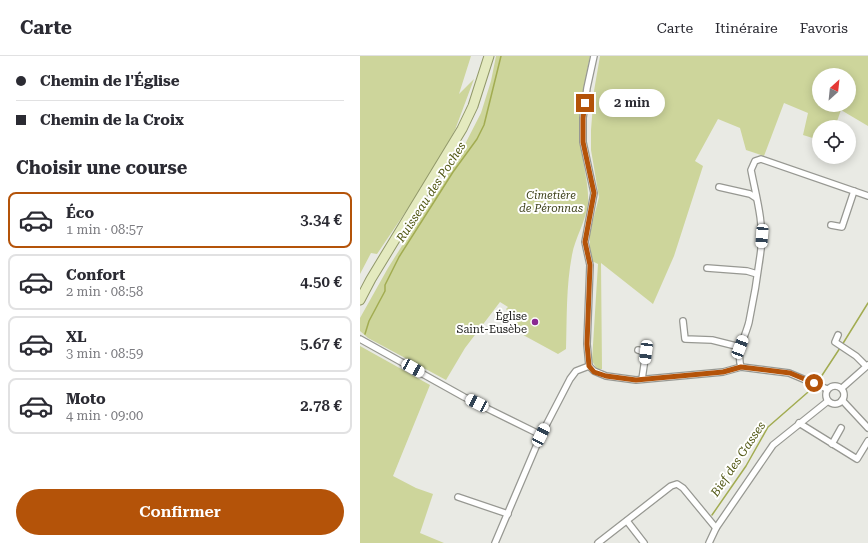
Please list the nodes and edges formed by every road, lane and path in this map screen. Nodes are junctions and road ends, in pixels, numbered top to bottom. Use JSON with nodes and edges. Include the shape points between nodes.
{"nodes":[{"id":1,"x":489,"y":56,"type":"edge"},
{"id":2,"x":594,"y":56,"type":"edge"},
{"id":3,"x":719,"y":187,"type":"dead end"},
{"id":4,"x":854,"y":191,"type":"junction"},
{"id":5,"x":868,"y":196,"type":"edge"},
{"id":6,"x":756,"y":198,"type":"junction"},
{"id":7,"x":831,"y":225,"type":"dead end"},
{"id":8,"x":707,"y":268,"type":"dead end"},
{"id":9,"x":757,"y":274,"type":"junction"},
{"id":10,"x":360,"y":300,"type":"edge"},
{"id":11,"x":682,"y":321,"type":"dead end"},
{"id":12,"x":838,"y":335,"type":"dead end"},
{"id":13,"x":360,"y":339,"type":"edge"},
{"id":14,"x":740,"y":347,"type":"junction"},
{"id":15,"x":638,"y":350,"type":"dead end"},
{"id":16,"x":867,"y":365,"type":"edge"},
{"id":17,"x":589,"y":366,"type":"junction"},
{"id":18,"x":741,"y":367,"type":"junction"},
{"id":19,"x":642,"y":379,"type":"junction"},
{"id":20,"x":842,"y":388,"type":"junction"},
{"id":21,"x":827,"y":389,"type":"junction"},
{"id":22,"x":842,"y":400,"type":"junction"},
{"id":23,"x":828,"y":401,"type":"junction"},
{"id":24,"x":799,"y":423,"type":"junction"},
{"id":25,"x":841,"y":428,"type":"dead end"},
{"id":26,"x":868,"y":428,"type":"edge"},
{"id":27,"x":541,"y":435,"type":"junction"},
{"id":28,"x":868,"y":440,"type":"edge"},
{"id":29,"x":832,"y":444,"type":"junction"},
{"id":30,"x":458,"y":497,"type":"dead end"},
{"id":31,"x":508,"y":514,"type":"junction"},
{"id":32,"x":626,"y":521,"type":"junction"},
{"id":33,"x":716,"y":528,"type":"junction"},
{"id":34,"x":495,"y":543,"type":"edge"},
{"id":35,"x":598,"y":543,"type":"edge"},
{"id":36,"x":644,"y":543,"type":"edge"},
{"id":37,"x":708,"y":543,"type":"edge"}],
"edges":[{"from":1,"to":10,"type":"main road","via":[[473,106],[462,129]]},
{"from":2,"to":17,"type":"street","via":[[583,118],[583,142],[594,193],[585,242],[590,265],[587,344]]},
{"from":3,"to":6,"type":"street","via":[[750,194]]},
{"from":4,"to":5,"type":"street"},
{"from":4,"to":6,"type":"street","via":[[761,159],[755,161],[751,170]]},
{"from":4,"to":7,"type":"street","via":[[842,227]]},
{"from":6,"to":9,"type":"street","via":[[762,236]]},
{"from":8,"to":9,"type":"street"},
{"from":9,"to":14,"type":"street","via":[[748,325]]},
{"from":11,"to":14,"type":"street","via":[[685,339],[712,340]]},
{"from":12,"to":16,"type":"street","via":[[835,342]]},
{"from":13,"to":27,"type":"street","via":[[464,397]]},
{"from":14,"to":18,"type":"street"},
{"from":15,"to":19,"type":"street","via":[[646,352]]},
{"from":16,"to":20,"type":"street"},
{"from":17,"to":19,"type":"street","via":[[594,372],[606,376]]},
{"from":17,"to":27,"type":"street","via":[[576,371],[570,379]]},
{"from":18,"to":19,"type":"street","via":[[723,372]]},
{"from":18,"to":21,"type":"street","via":[[790,373]]},
{"from":20,"to":21,"type":"street","via":[[834,385]]},
{"from":20,"to":22,"type":"street"},
{"from":21,"to":23,"type":"street"},
{"from":22,"to":23,"type":"street","via":[[835,404]]},
{"from":22,"to":26,"type":"street"},
{"from":23,"to":24,"type":"street"},
{"from":24,"to":29,"type":"street"},
{"from":24,"to":33,"type":"street","via":[[773,445]]},
{"from":25,"to":29,"type":"street"},
{"from":27,"to":31,"type":"street"},
{"from":28,"to":29,"type":"street","via":[[857,458]]},
{"from":30,"to":31,"type":"street"},
{"from":31,"to":34,"type":"street"},
{"from":32,"to":33,"type":"street","via":[[671,486],[678,484]]},
{"from":32,"to":35,"type":"street"},
{"from":32,"to":36,"type":"street"},
{"from":33,"to":37,"type":"street"}]}
